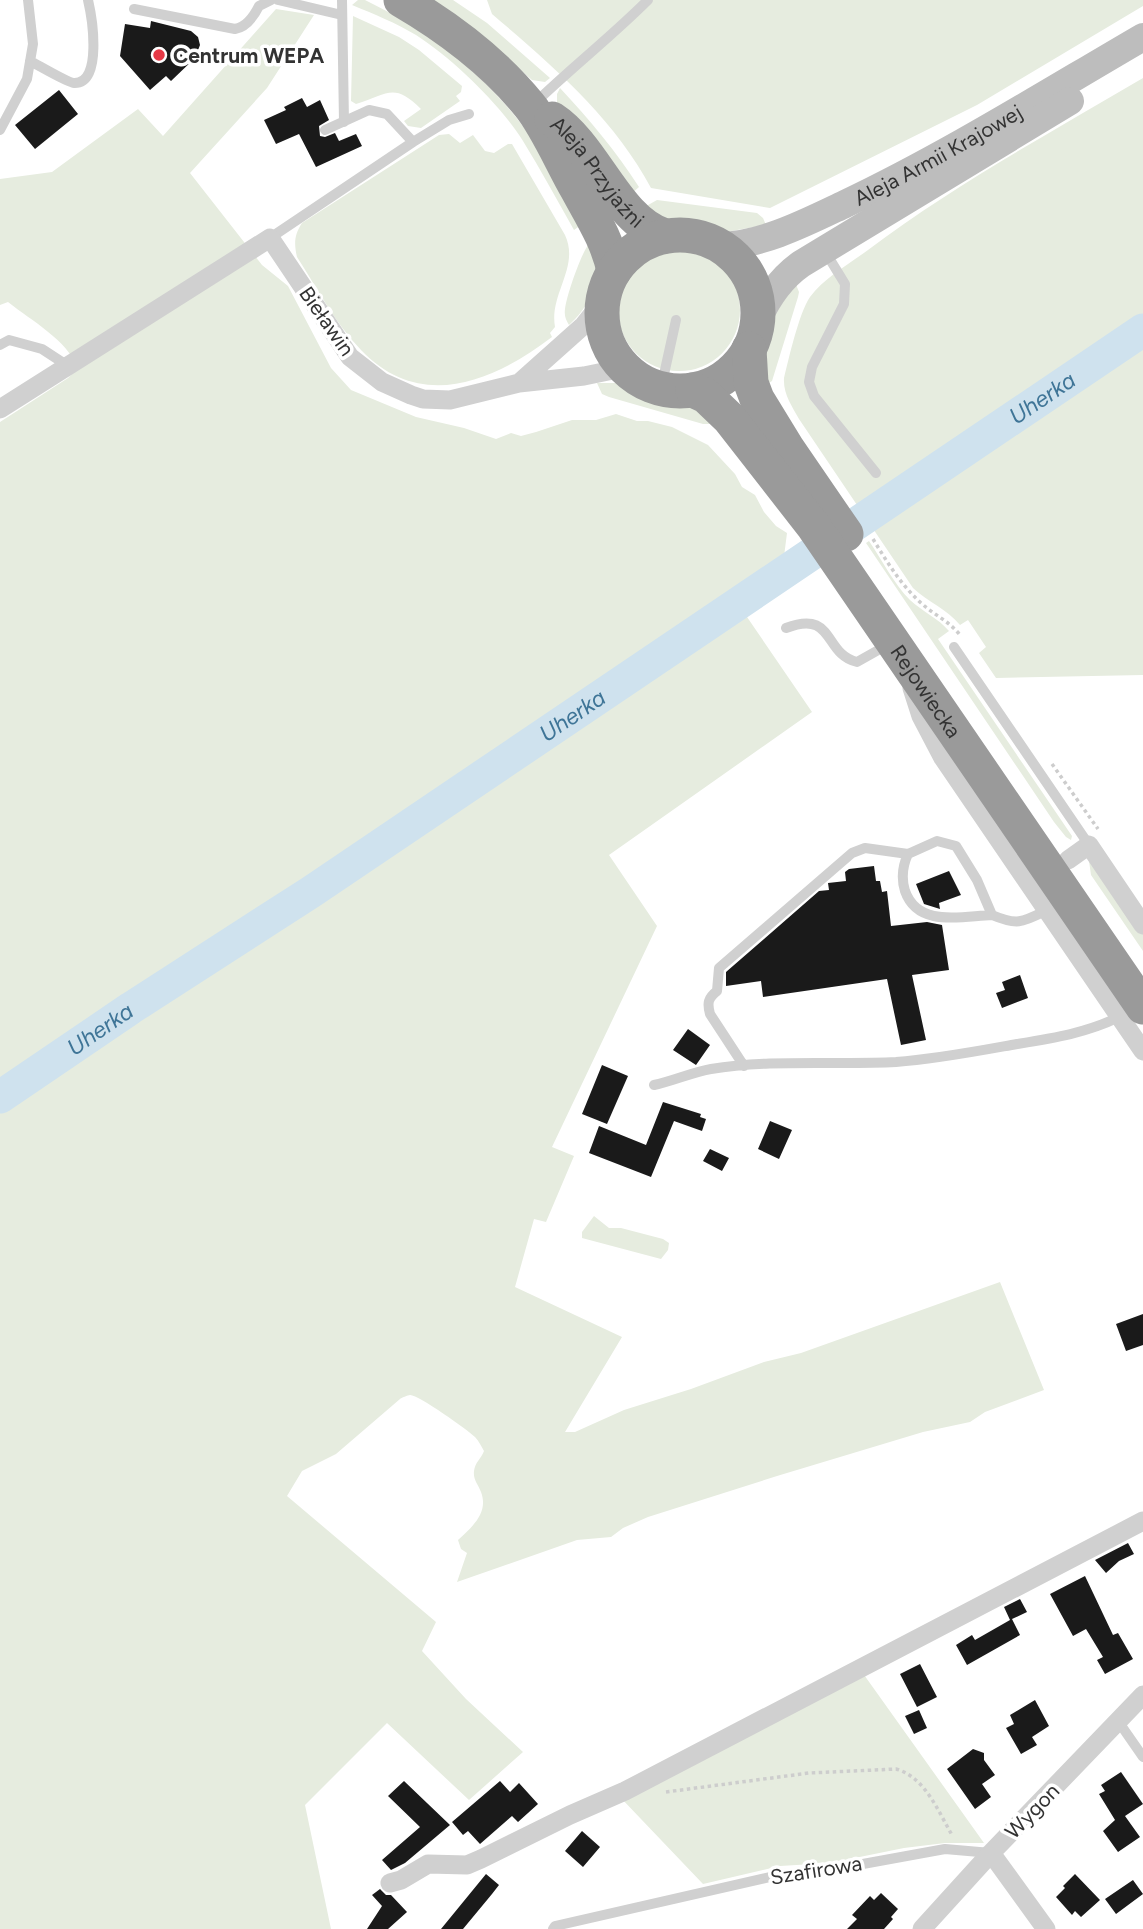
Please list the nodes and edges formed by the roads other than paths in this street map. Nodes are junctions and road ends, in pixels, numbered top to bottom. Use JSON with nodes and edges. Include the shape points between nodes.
{"nodes":[{"id":1,"x":28,"y":0,"type":"edge"},
{"id":2,"x":88,"y":0,"type":"edge"},
{"id":3,"x":271,"y":0,"type":"edge"},
{"id":4,"x":278,"y":0,"type":"edge"},
{"id":5,"x":342,"y":0,"type":"edge"},
{"id":6,"x":401,"y":0,"type":"edge"},
{"id":7,"x":648,"y":0,"type":"edge"},
{"id":8,"x":134,"y":9,"type":"dead end"},
{"id":9,"x":342,"y":15,"type":"junction"},
{"id":10,"x":1143,"y":37,"type":"edge"},
{"id":11,"x":1143,"y":58,"type":"edge"},
{"id":12,"x":30,"y":61,"type":"junction"},
{"id":13,"x":531,"y":107,"type":"junction"},
{"id":14,"x":469,"y":114,"type":"dead end"},
{"id":15,"x":344,"y":122,"type":"junction"},
{"id":16,"x":0,"y":130,"type":"edge"},
{"id":17,"x":326,"y":131,"type":"dead end"},
{"id":18,"x":413,"y":142,"type":"junction"},
{"id":19,"x":974,"y":147,"type":"junction"},
{"id":20,"x":665,"y":236,"type":"junction"},
{"id":21,"x":270,"y":238,"type":"junction"},
{"id":22,"x":720,"y":246,"type":"junction"},
{"id":23,"x":824,"y":250,"type":"junction"},
{"id":24,"x":608,"y":286,"type":"junction"},
{"id":25,"x":676,"y":320,"type":"dead end"},
{"id":26,"x":753,"y":334,"type":"junction"},
{"id":27,"x":0,"y":345,"type":"edge"},
{"id":28,"x":68,"y":366,"type":"junction"},
{"id":29,"x":519,"y":383,"type":"junction"},
{"id":30,"x":662,"y":384,"type":"junction"},
{"id":31,"x":0,"y":409,"type":"edge"},
{"id":32,"x":876,"y":473,"type":"dead end"},
{"id":33,"x":822,"y":520,"type":"junction"},
{"id":34,"x":847,"y":556,"type":"junction"},
{"id":35,"x":786,"y":628,"type":"dead end"},
{"id":36,"x":954,"y":647,"type":"dead end"},
{"id":37,"x":898,"y":651,"type":"junction"},
{"id":38,"x":1078,"y":853,"type":"junction"},
{"id":39,"x":908,"y":854,"type":"junction"},
{"id":40,"x":1048,"y":910,"type":"junction"},
{"id":41,"x":992,"y":915,"type":"junction"},
{"id":42,"x":1143,"y":925,"type":"edge"},
{"id":43,"x":1143,"y":969,"type":"edge"},
{"id":44,"x":1131,"y":1012,"type":"edge"},
{"id":45,"x":1143,"y":1051,"type":"edge"},
{"id":46,"x":744,"y":1066,"type":"junction"},
{"id":47,"x":654,"y":1085,"type":"dead end"},
{"id":48,"x":1143,"y":1521,"type":"edge"},
{"id":49,"x":1143,"y":1695,"type":"edge"},
{"id":50,"x":1118,"y":1721,"type":"junction"},
{"id":51,"x":1143,"y":1757,"type":"edge"},
{"id":52,"x":991,"y":1853,"type":"junction"},
{"id":53,"x":390,"y":1883,"type":"dead end"},
{"id":54,"x":553,"y":1929,"type":"edge"},
{"id":55,"x":922,"y":1929,"type":"edge"},
{"id":56,"x":1046,"y":1929,"type":"edge"}],
"edges":[{"from":1,"to":12,"type":"lane","via":[[33,44]]},
{"from":2,"to":12,"type":"lane","via":[[94,54],[92,70],[83,80],[66,80]]},
{"from":3,"to":8,"type":"lane","via":[[235,29]]},
{"from":4,"to":9,"type":"lane"},
{"from":5,"to":9,"type":"lane"},
{"from":6,"to":13,"type":"highway","name":"Aleja Przyjaźni","via":[[469,47]]},
{"from":7,"to":13,"type":"lane"},
{"from":9,"to":15,"type":"lane"},
{"from":10,"to":19,"type":"main road","name":"Aleja Armii Krajowej"},
{"from":11,"to":19,"type":"main road","name":"Aleja Armii Krajowej"},
{"from":12,"to":16,"type":"lane","via":[[27,79]]},
{"from":13,"to":20,"type":"highway","name":"Aleja Przyjaźni","via":[[571,134],[634,215]]},
{"from":13,"to":24,"type":"highway","name":"Aleja Przyjaźni","via":[[605,239]]},
{"from":14,"to":18,"type":"lane","via":[[449,120]]},
{"from":15,"to":17,"type":"lane"},
{"from":15,"to":18,"type":"lane","via":[[369,110],[387,114]]},
{"from":18,"to":21,"type":"lane"},
{"from":19,"to":22,"type":"main road","name":"Aleja Armii Krajowej","via":[[816,218],[764,238]]},
{"from":19,"to":23,"type":"main road","name":"Aleja Armii Krajowej"},
{"from":20,"to":22,"type":"highway","via":[[694,236]]},
{"from":20,"to":24,"type":"highway","via":[[636,248]]},
{"from":21,"to":28,"type":"street"},
{"from":21,"to":29,"type":"street","name":"Bieławin","via":[[349,357],[382,382],[411,395],[438,400]]},
{"from":22,"to":26,"type":"highway","via":[[739,263],[753,285],[757,302]]},
{"from":23,"to":26,"type":"main road","name":"Aleja Armii Krajowej","via":[[784,278],[765,304]]},
{"from":23,"to":32,"type":"lane","via":[[845,284],[844,304],[809,382],[814,396]]},
{"from":24,"to":29,"type":"street","name":"Bieławin","via":[[584,325]]},
{"from":24,"to":30,"type":"highway","via":[[603,326],[611,349]]},
{"from":25,"to":30,"type":"lane"},
{"from":26,"to":30,"type":"highway","via":[[741,361],[720,380]]},
{"from":26,"to":33,"type":"highway","name":"Rejowiecka","via":[[749,376],[757,399]]},
{"from":27,"to":28,"type":"lane","via":[[9,340],[41,349]]},
{"from":28,"to":31,"type":"street"},
{"from":29,"to":30,"type":"street","name":"Bieławin","via":[[613,370]]},
{"from":30,"to":33,"type":"highway","name":"Rejowiecka","via":[[706,396]]},
{"from":33,"to":34,"type":"highway","name":"Rejowiecka"},
{"from":34,"to":37,"type":"highway","name":"Rejowiecka"},
{"from":34,"to":38,"type":"highway","name":"Rejowiecka"},
{"from":35,"to":37,"type":"lane","via":[[797,623],[816,624],[847,660],[857,662]]},
{"from":36,"to":38,"type":"lane"},
{"from":37,"to":40,"type":"street","via":[[921,716],[943,758]]},
{"from":37,"to":44,"type":"highway","name":"Rejowiecka"},
{"from":38,"to":42,"type":"street"},
{"from":38,"to":43,"type":"highway","name":"Rejowiecka"},
{"from":39,"to":41,"type":"lane","via":[[937,841],[956,846]]},
{"from":39,"to":41,"type":"lane","via":[[902,879],[906,894],[926,916]]},
{"from":39,"to":46,"type":"lane","via":[[865,848],[852,853],[719,968],[717,991],[708,1005],[710,1014]]},
{"from":40,"to":41,"type":"lane","via":[[1011,923]]},
{"from":40,"to":44,"type":"street"},
{"from":44,"to":45,"type":"street"},
{"from":44,"to":46,"type":"lane","via":[[1076,1034],[970,1052],[898,1062]]},
{"from":46,"to":47,"type":"lane","via":[[708,1070]]},
{"from":48,"to":53,"type":"street","via":[[625,1791],[467,1865],[428,1864]]},
{"from":49,"to":50,"type":"street","name":"Wygon"},
{"from":50,"to":51,"type":"lane"},
{"from":50,"to":52,"type":"street","name":"Wygon"},
{"from":52,"to":54,"type":"lane","name":"Szafirowa","via":[[945,1849],[783,1874]]},
{"from":52,"to":55,"type":"street","name":"Wygon"},
{"from":52,"to":56,"type":"street"}]}
